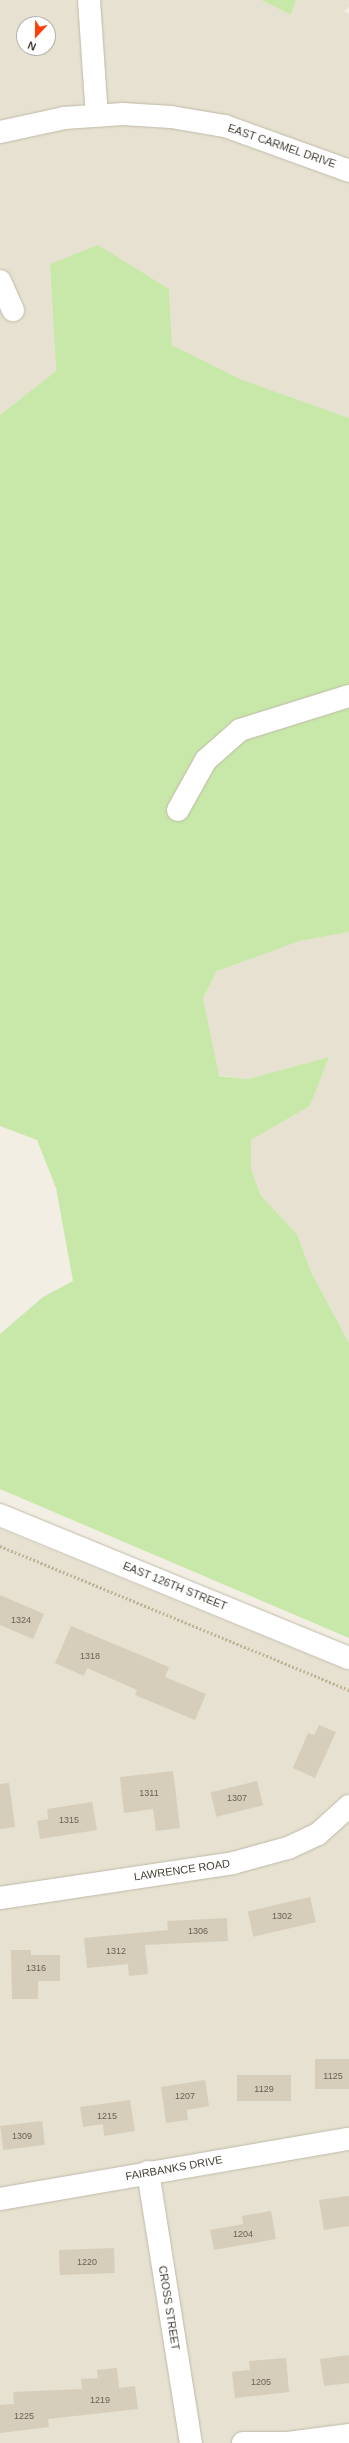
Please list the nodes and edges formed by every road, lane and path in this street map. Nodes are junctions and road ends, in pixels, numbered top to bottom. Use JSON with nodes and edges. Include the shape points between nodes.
{"nodes":[{"id":1,"x":89,"y":0,"type":"edge"},
{"id":2,"x":97,"y":116,"type":"junction"},
{"id":3,"x":0,"y":132,"type":"edge"},
{"id":4,"x":349,"y":171,"type":"edge"},
{"id":5,"x":0,"y":281,"type":"edge"},
{"id":6,"x":12,"y":310,"type":"dead end"},
{"id":7,"x":349,"y":696,"type":"edge"},
{"id":8,"x":178,"y":810,"type":"dead end"},
{"id":9,"x":0,"y":1515,"type":"edge"},
{"id":10,"x":0,"y":1546,"type":"edge"},
{"id":11,"x":349,"y":1658,"type":"edge"},
{"id":12,"x":349,"y":1690,"type":"edge"},
{"id":13,"x":349,"y":1806,"type":"edge"},
{"id":14,"x":0,"y":1898,"type":"edge"},
{"id":15,"x":349,"y":2139,"type":"edge"},
{"id":16,"x":148,"y":2172,"type":"junction"},
{"id":17,"x":0,"y":2199,"type":"edge"},
{"id":18,"x":349,"y":2435,"type":"edge"},
{"id":19,"x":192,"y":2443,"type":"edge"},
{"id":20,"x":243,"y":2443,"type":"edge"},
{"id":21,"x":288,"y":2443,"type":"edge"}],
"edges":[{"from":1,"to":2,"type":"street"},
{"from":2,"to":3,"type":"street","name":"EAST CARMEL DRIVE","via":[[28,124]]},
{"from":2,"to":4,"type":"street","name":"EAST CARMEL DRIVE","via":[[171,117],[224,126]]},
{"from":5,"to":6,"type":"street"},
{"from":7,"to":8,"type":"street","via":[[240,730],[206,760]]},
{"from":9,"to":11,"type":"street","name":"EAST 126TH STREET"},
{"from":10,"to":12,"type":"path"},
{"from":13,"to":14,"type":"street","name":"LAWRENCE ROAD","via":[[318,1834],[288,1848],[240,1861]]},
{"from":15,"to":16,"type":"street","name":"FAIRBANKS DRIVE"},
{"from":16,"to":17,"type":"street","name":"FAIRBANKS DRIVE"},
{"from":16,"to":19,"type":"street","name":"CROSS STREET"},
{"from":18,"to":21,"type":"street"},
{"from":20,"to":21,"type":"street"}]}
